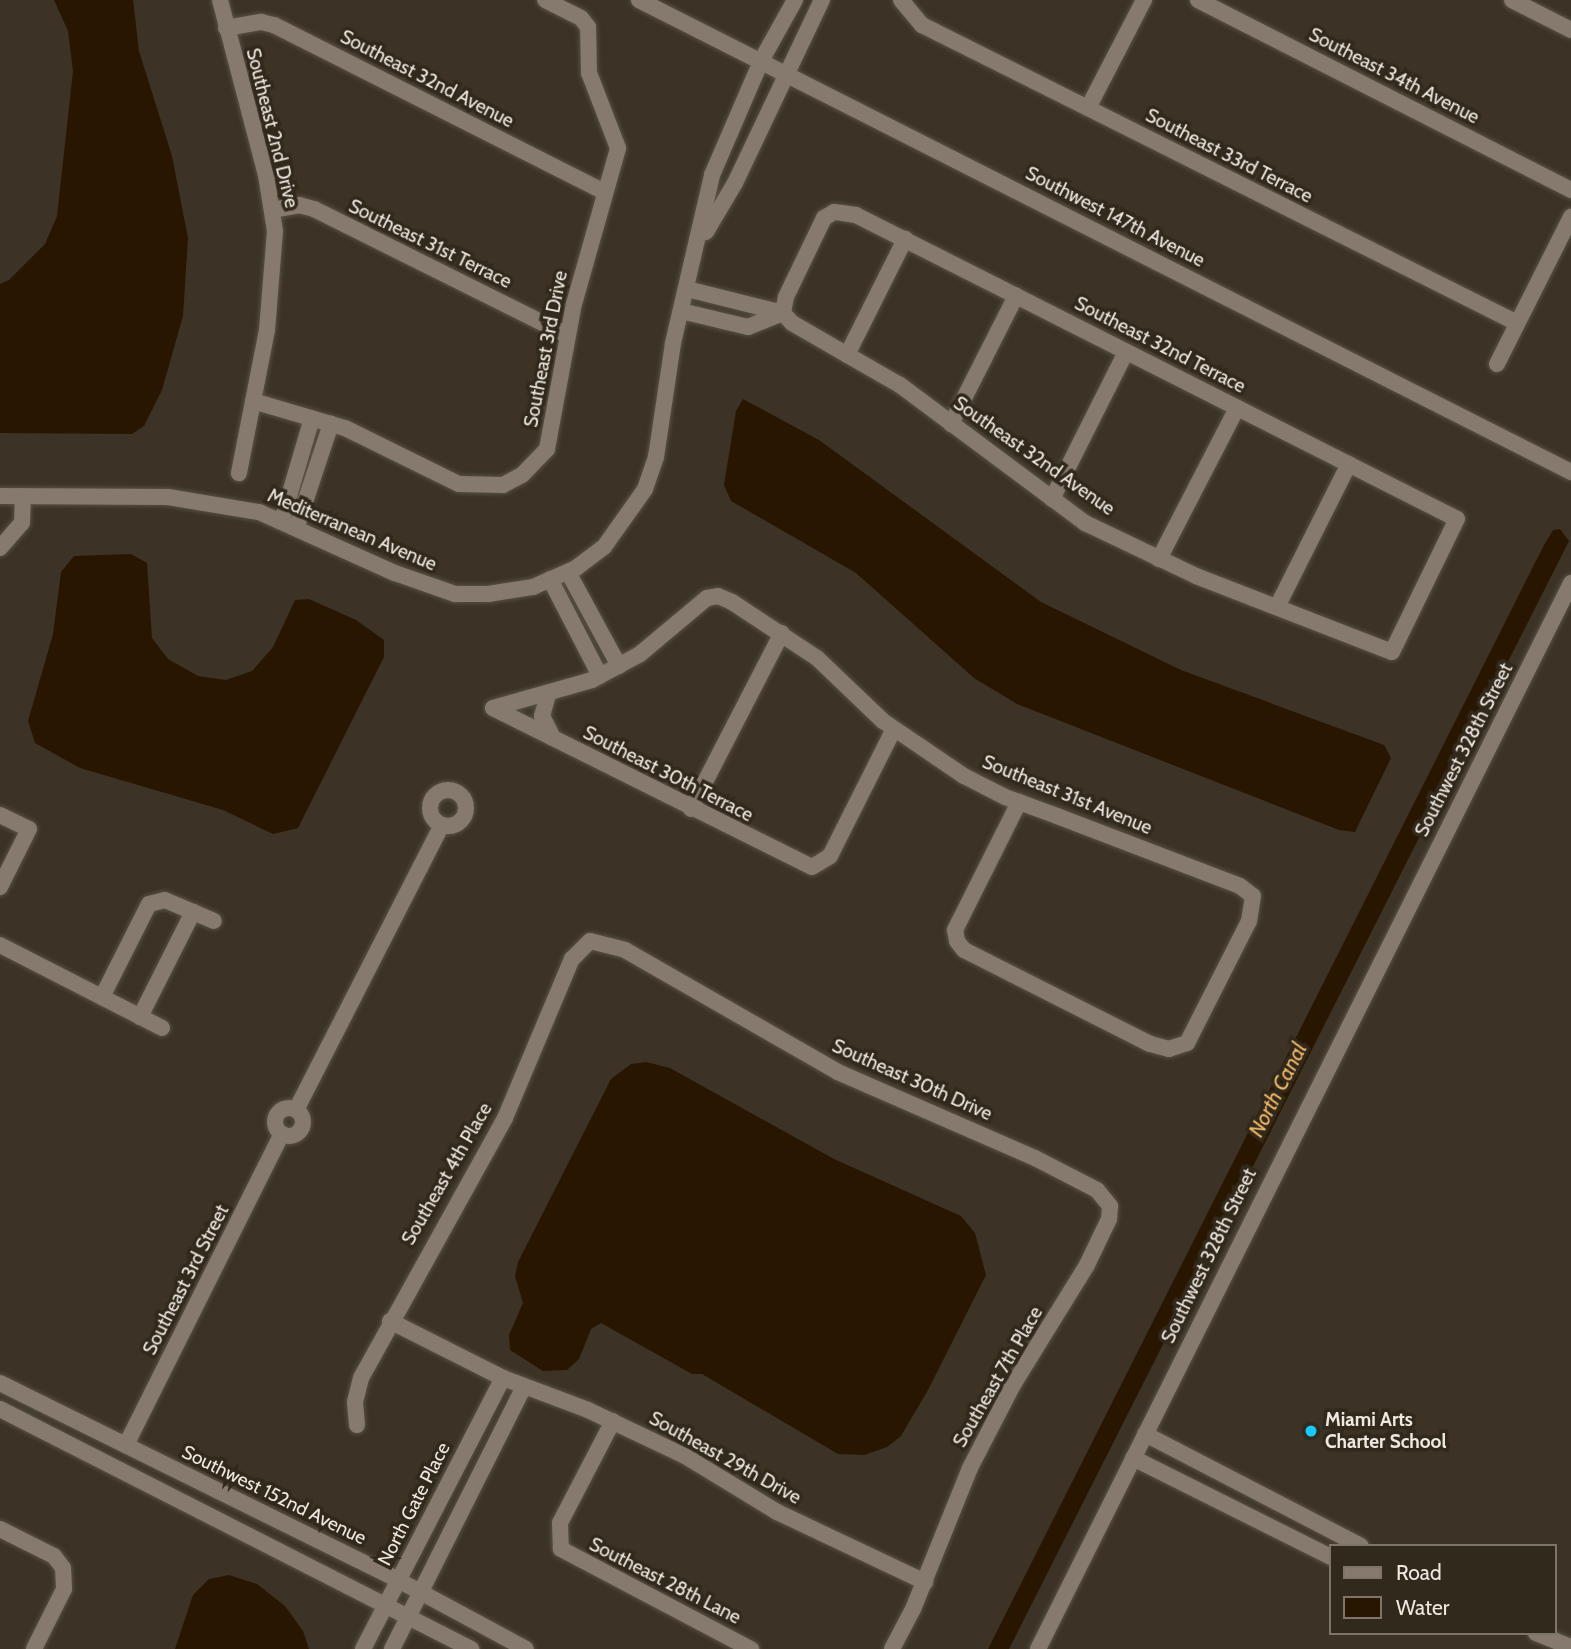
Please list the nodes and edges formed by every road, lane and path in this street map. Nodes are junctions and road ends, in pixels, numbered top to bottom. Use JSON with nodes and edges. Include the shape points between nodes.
{"nodes":[{"id":1,"x":220,"y":0,"type":"edge"},
{"id":2,"x":545,"y":0,"type":"edge"},
{"id":3,"x":639,"y":0,"type":"edge"},
{"id":4,"x":795,"y":0,"type":"edge"},
{"id":5,"x":822,"y":0,"type":"edge"},
{"id":6,"x":901,"y":0,"type":"edge"},
{"id":7,"x":918,"y":0,"type":"edge"},
{"id":8,"x":1144,"y":0,"type":"edge"},
{"id":9,"x":1198,"y":0,"type":"edge"},
{"id":10,"x":1512,"y":0,"type":"edge"},
{"id":11,"x":922,"y":25,"type":"junction"},
{"id":12,"x":226,"y":28,"type":"junction"},
{"id":13,"x":1571,"y":30,"type":"edge"},
{"id":14,"x":761,"y":61,"type":"junction"},
{"id":15,"x":785,"y":73,"type":"junction"},
{"id":16,"x":1088,"y":108,"type":"junction"},
{"id":17,"x":1571,"y":190,"type":"edge"},
{"id":18,"x":604,"y":192,"type":"junction"},
{"id":19,"x":272,"y":210,"type":"junction"},
{"id":20,"x":1571,"y":217,"type":"edge"},
{"id":21,"x":905,"y":239,"type":"junction"},
{"id":22,"x":699,"y":243,"type":"junction"},
{"id":23,"x":687,"y":289,"type":"junction"},
{"id":24,"x":1016,"y":296,"type":"junction"},
{"id":25,"x":681,"y":311,"type":"junction"},
{"id":26,"x":783,"y":313,"type":"junction"},
{"id":27,"x":1517,"y":323,"type":"junction"},
{"id":28,"x":567,"y":335,"type":"junction"},
{"id":29,"x":1126,"y":352,"type":"junction"},
{"id":30,"x":847,"y":355,"type":"junction"},
{"id":31,"x":1497,"y":363,"type":"dead end"},
{"id":32,"x":253,"y":401,"type":"junction"},
{"id":33,"x":1237,"y":408,"type":"junction"},
{"id":34,"x":312,"y":418,"type":"junction"},
{"id":35,"x":331,"y":424,"type":"junction"},
{"id":36,"x":951,"y":424,"type":"junction"},
{"id":37,"x":302,"y":451,"type":"junction"},
{"id":38,"x":320,"y":457,"type":"junction"},
{"id":39,"x":1349,"y":464,"type":"junction"},
{"id":40,"x":1571,"y":472,"type":"edge"},
{"id":41,"x":239,"y":473,"type":"dead end"},
{"id":42,"x":0,"y":496,"type":"edge"},
{"id":43,"x":23,"y":496,"type":"junction"},
{"id":44,"x":1052,"y":499,"type":"junction"},
{"id":45,"x":289,"y":523,"type":"junction"},
{"id":46,"x":0,"y":548,"type":"edge"},
{"id":47,"x":1159,"y":559,"type":"junction"},
{"id":48,"x":568,"y":572,"type":"junction"},
{"id":49,"x":551,"y":579,"type":"junction"},
{"id":50,"x":1571,"y":583,"type":"edge"},
{"id":51,"x":1277,"y":607,"type":"junction"},
{"id":52,"x":782,"y":633,"type":"junction"},
{"id":53,"x":1392,"y":652,"type":"joint"},
{"id":54,"x":619,"y":666,"type":"junction"},
{"id":55,"x":600,"y":676,"type":"junction"},
{"id":56,"x":548,"y":695,"type":"junction"},
{"id":57,"x":894,"y":729,"type":"junction"},
{"id":58,"x":554,"y":739,"type":"junction"},
{"id":59,"x":1019,"y":802,"type":"junction"},
{"id":60,"x":691,"y":809,"type":"junction"},
{"id":61,"x":0,"y":815,"type":"edge"},
{"id":62,"x":442,"y":825,"type":"dead end"},
{"id":63,"x":0,"y":887,"type":"edge"},
{"id":64,"x":193,"y":912,"type":"junction"},
{"id":65,"x":214,"y":921,"type":"dead end"},
{"id":66,"x":0,"y":945,"type":"edge"},
{"id":67,"x":583,"y":945,"type":"joint"},
{"id":68,"x":102,"y":997,"type":"junction"},
{"id":69,"x":140,"y":1017,"type":"junction"},
{"id":70,"x":162,"y":1028,"type":"dead end"},
{"id":71,"x":1110,"y":1206,"type":"joint"},
{"id":72,"x":390,"y":1321,"type":"junction"},
{"id":73,"x":503,"y":1378,"type":"junction"},
{"id":74,"x":0,"y":1383,"type":"edge"},
{"id":75,"x":524,"y":1387,"type":"junction"},
{"id":76,"x":0,"y":1409,"type":"edge"},
{"id":77,"x":613,"y":1421,"type":"junction"},
{"id":78,"x":357,"y":1425,"type":"dead end"},
{"id":79,"x":1145,"y":1434,"type":"junction"},
{"id":80,"x":126,"y":1445,"type":"junction"},
{"id":81,"x":1133,"y":1458,"type":"junction"},
{"id":82,"x":446,"y":1488,"type":"junction"},
{"id":83,"x":467,"y":1499,"type":"junction"},
{"id":84,"x":0,"y":1529,"type":"edge"},
{"id":85,"x":1357,"y":1544,"type":"edge"},
{"id":86,"x":1330,"y":1556,"type":"edge"},
{"id":87,"x":398,"y":1580,"type":"junction"},
{"id":88,"x":925,"y":1582,"type":"junction"},
{"id":89,"x":422,"y":1593,"type":"junction"},
{"id":90,"x":384,"y":1606,"type":"junction"},
{"id":91,"x":408,"y":1618,"type":"junction"},
{"id":92,"x":1541,"y":1635,"type":"edge"},
{"id":93,"x":1571,"y":1647,"type":"edge"},
{"id":94,"x":34,"y":1649,"type":"edge"},
{"id":95,"x":363,"y":1649,"type":"edge"},
{"id":96,"x":392,"y":1649,"type":"edge"},
{"id":97,"x":471,"y":1649,"type":"edge"},
{"id":98,"x":526,"y":1649,"type":"edge"},
{"id":99,"x":751,"y":1649,"type":"edge"},
{"id":100,"x":892,"y":1649,"type":"edge"},
{"id":101,"x":1038,"y":1649,"type":"edge"}],
"edges":[{"from":1,"to":12,"type":"street","name":"Southeast 2nd Drive"},
{"from":2,"to":18,"type":"street","name":"Southeast 3rd Drive","via":[[581,18],[588,27],[589,74],[618,148]]},
{"from":3,"to":14,"type":"street","name":"Southwest 147th Avenue"},
{"from":4,"to":14,"type":"street","name":"Mediterranean Avenue"},
{"from":5,"to":15,"type":"street","name":"Mediterranean Avenue"},
{"from":6,"to":11,"type":"street","name":"Southeast 33rd Terrace"},
{"from":7,"to":11,"type":"street"},
{"from":8,"to":16,"type":"street"},
{"from":9,"to":17,"type":"street","name":"Southeast 34th Avenue"},
{"from":10,"to":13,"type":"street"},
{"from":11,"to":16,"type":"street","name":"Southeast 33rd Terrace"},
{"from":12,"to":18,"type":"street","name":"Southeast 32nd Avenue","via":[[261,22],[274,25]]},
{"from":12,"to":19,"type":"street","name":"Southeast 2nd Drive"},
{"from":14,"to":15,"type":"street","name":"Southwest 147th Avenue"},
{"from":14,"to":22,"type":"street","name":"Mediterranean Avenue","via":[[712,175]]},
{"from":15,"to":22,"type":"street","name":"Mediterranean Avenue","via":[[735,183]]},
{"from":15,"to":40,"type":"street","name":"Southwest 147th Avenue"},
{"from":16,"to":27,"type":"street","name":"Southeast 33rd Terrace"},
{"from":18,"to":28,"type":"street","name":"Southeast 3rd Drive"},
{"from":19,"to":28,"type":"street","name":"Southeast 31st Terrace","via":[[299,205],[314,209]]},
{"from":19,"to":32,"type":"street","name":"Southeast 2nd Drive","via":[[274,275]]},
{"from":20,"to":27,"type":"street"},
{"from":21,"to":24,"type":"street","name":"Southeast 32nd Terrace"},
{"from":21,"to":26,"type":"street","name":"Southeast 32nd Terrace","via":[[844,211],[824,218],[786,297]]},
{"from":21,"to":30,"type":"street"},
{"from":22,"to":23,"type":"street","name":"Mediterranean Avenue"},
{"from":23,"to":25,"type":"street","name":"Mediterranean Avenue"},
{"from":23,"to":26,"type":"street","name":"Southeast 32nd Avenue"},
{"from":24,"to":29,"type":"street","name":"Southeast 32nd Terrace"},
{"from":24,"to":36,"type":"street"},
{"from":25,"to":26,"type":"street","via":[[748,327]]},
{"from":25,"to":48,"type":"street","name":"Mediterranean Avenue","via":[[656,457],[645,489],[604,547]]},
{"from":26,"to":30,"type":"street","name":"Southeast 32nd Avenue"},
{"from":27,"to":31,"type":"street"},
{"from":28,"to":35,"type":"street","name":"Southeast 3rd Drive","via":[[547,449],[522,475],[503,485],[459,484],[376,441]]},
{"from":29,"to":33,"type":"street","name":"Southeast 32nd Terrace"},
{"from":29,"to":44,"type":"street"},
{"from":30,"to":36,"type":"street","name":"Southeast 32nd Avenue","via":[[900,385]]},
{"from":32,"to":34,"type":"street","name":"Southeast 3rd Drive"},
{"from":32,"to":41,"type":"street","name":"Southeast 2nd Drive"},
{"from":33,"to":39,"type":"street","name":"Southeast 32nd Terrace"},
{"from":33,"to":47,"type":"street"},
{"from":34,"to":35,"type":"street","name":"Southeast 3rd Drive"},
{"from":34,"to":37,"type":"street"},
{"from":35,"to":38,"type":"street"},
{"from":36,"to":44,"type":"street","name":"Southeast 32nd Avenue"},
{"from":37,"to":38,"type":"street"},
{"from":37,"to":45,"type":"street"},
{"from":38,"to":45,"type":"street"},
{"from":39,"to":51,"type":"street"},
{"from":39,"to":53,"type":"street","name":"Southeast 32nd Terrace","via":[[1457,519]]},
{"from":42,"to":43,"type":"street","name":"Mediterranean Avenue"},
{"from":43,"to":45,"type":"street","name":"Mediterranean Avenue","via":[[168,497],[216,503]]},
{"from":43,"to":46,"type":"street","via":[[22,523]]},
{"from":44,"to":47,"type":"street","name":"Southeast 32nd Avenue","via":[[1085,523]]},
{"from":45,"to":49,"type":"street","name":"Mediterranean Avenue","via":[[395,573],[455,594],[488,594]]},
{"from":47,"to":51,"type":"street","name":"Southeast 32nd Avenue"},
{"from":48,"to":49,"type":"street","name":"Mediterranean Avenue"},
{"from":48,"to":54,"type":"street"},
{"from":49,"to":55,"type":"street"},
{"from":50,"to":79,"type":"street","name":"Southwest 328th Street"},
{"from":51,"to":53,"type":"street","name":"Southeast 32nd Avenue"},
{"from":52,"to":54,"type":"street","name":"Southeast 31st Avenue","via":[[732,602],[707,597],[671,632]]},
{"from":52,"to":57,"type":"street","name":"Southeast 31st Avenue","via":[[817,658]]},
{"from":52,"to":60,"type":"street"},
{"from":54,"to":55,"type":"street"},
{"from":55,"to":56,"type":"street"},
{"from":56,"to":58,"type":"street","via":[[542,716]]},
{"from":56,"to":58,"type":"street","name":"Southeast 30th Terrace","via":[[493,708]]},
{"from":57,"to":59,"type":"street","name":"Southeast 31st Avenue","via":[[964,776]]},
{"from":57,"to":60,"type":"street","name":"Southeast 30th Terrace","via":[[819,867],[801,865]]},
{"from":58,"to":60,"type":"street","name":"Southeast 30th Terrace"},
{"from":59,"to":59,"type":"street","name":"Southeast 31st Avenue","via":[[1240,886],[1253,897],[1249,921],[1187,1043],[1178,1048],[1150,1044],[964,950],[957,941],[955,930]]},
{"from":61,"to":63,"type":"street","via":[[29,829]]},
{"from":62,"to":80,"type":"street","name":"Southeast 3rd Street","via":[[296,1110],[303,1122],[300,1130],[282,1134]]},
{"from":64,"to":65,"type":"street"},
{"from":64,"to":68,"type":"street","via":[[165,900],[149,904]]},
{"from":64,"to":69,"type":"street"},
{"from":66,"to":68,"type":"street"},
{"from":67,"to":71,"type":"street","name":"Southeast 30th Drive","via":[[601,941],[658,966],[838,1072],[1035,1158],[1097,1190]]},
{"from":67,"to":72,"type":"street","name":"Southeast 4th Place","via":[[565,975],[498,1130]]},
{"from":68,"to":69,"type":"street"},
{"from":69,"to":70,"type":"street"},
{"from":71,"to":88,"type":"street","name":"Southeast 7th Place","via":[[1109,1219],[1087,1265],[1013,1385],[970,1468]]},
{"from":72,"to":73,"type":"street","name":"Southeast 29th Drive"},
{"from":72,"to":78,"type":"street","name":"Southeast 4th Place","via":[[361,1378],[355,1402]]},
{"from":73,"to":75,"type":"street","name":"Southeast 29th Drive"},
{"from":73,"to":82,"type":"street","name":"North Gate Place"},
{"from":74,"to":80,"type":"street","name":"Southwest 152nd Avenue"},
{"from":75,"to":77,"type":"street","name":"Southeast 29th Drive"},
{"from":75,"to":83,"type":"street"},
{"from":76,"to":90,"type":"street"},
{"from":77,"to":88,"type":"street","name":"Southeast 29th Drive","via":[[685,1456],[777,1512]]},
{"from":77,"to":99,"type":"street","name":"Southeast 28th Lane","via":[[560,1523],[561,1549]]},
{"from":79,"to":81,"type":"street","name":"Southwest 328th Street"},
{"from":79,"to":85,"type":"street"},
{"from":80,"to":87,"type":"street","name":"Southwest 152nd Avenue"},
{"from":81,"to":86,"type":"street"},
{"from":81,"to":101,"type":"street","name":"Southwest 328th Street"},
{"from":82,"to":83,"type":"street"},
{"from":82,"to":87,"type":"street","name":"North Gate Place"},
{"from":83,"to":89,"type":"street"},
{"from":84,"to":94,"type":"street","via":[[54,1556],[63,1568],[64,1589]]},
{"from":87,"to":89,"type":"street","name":"Southwest 152nd Avenue"},
{"from":87,"to":90,"type":"street","name":"North Gate Place"},
{"from":88,"to":100,"type":"street","name":"Southeast 7th Place"},
{"from":89,"to":91,"type":"street"},
{"from":89,"to":98,"type":"street","name":"Southwest 152nd Avenue"},
{"from":90,"to":91,"type":"street"},
{"from":90,"to":95,"type":"street","name":"North Gate Place"},
{"from":91,"to":96,"type":"street"},
{"from":91,"to":97,"type":"street"},
{"from":92,"to":93,"type":"street"}]}
